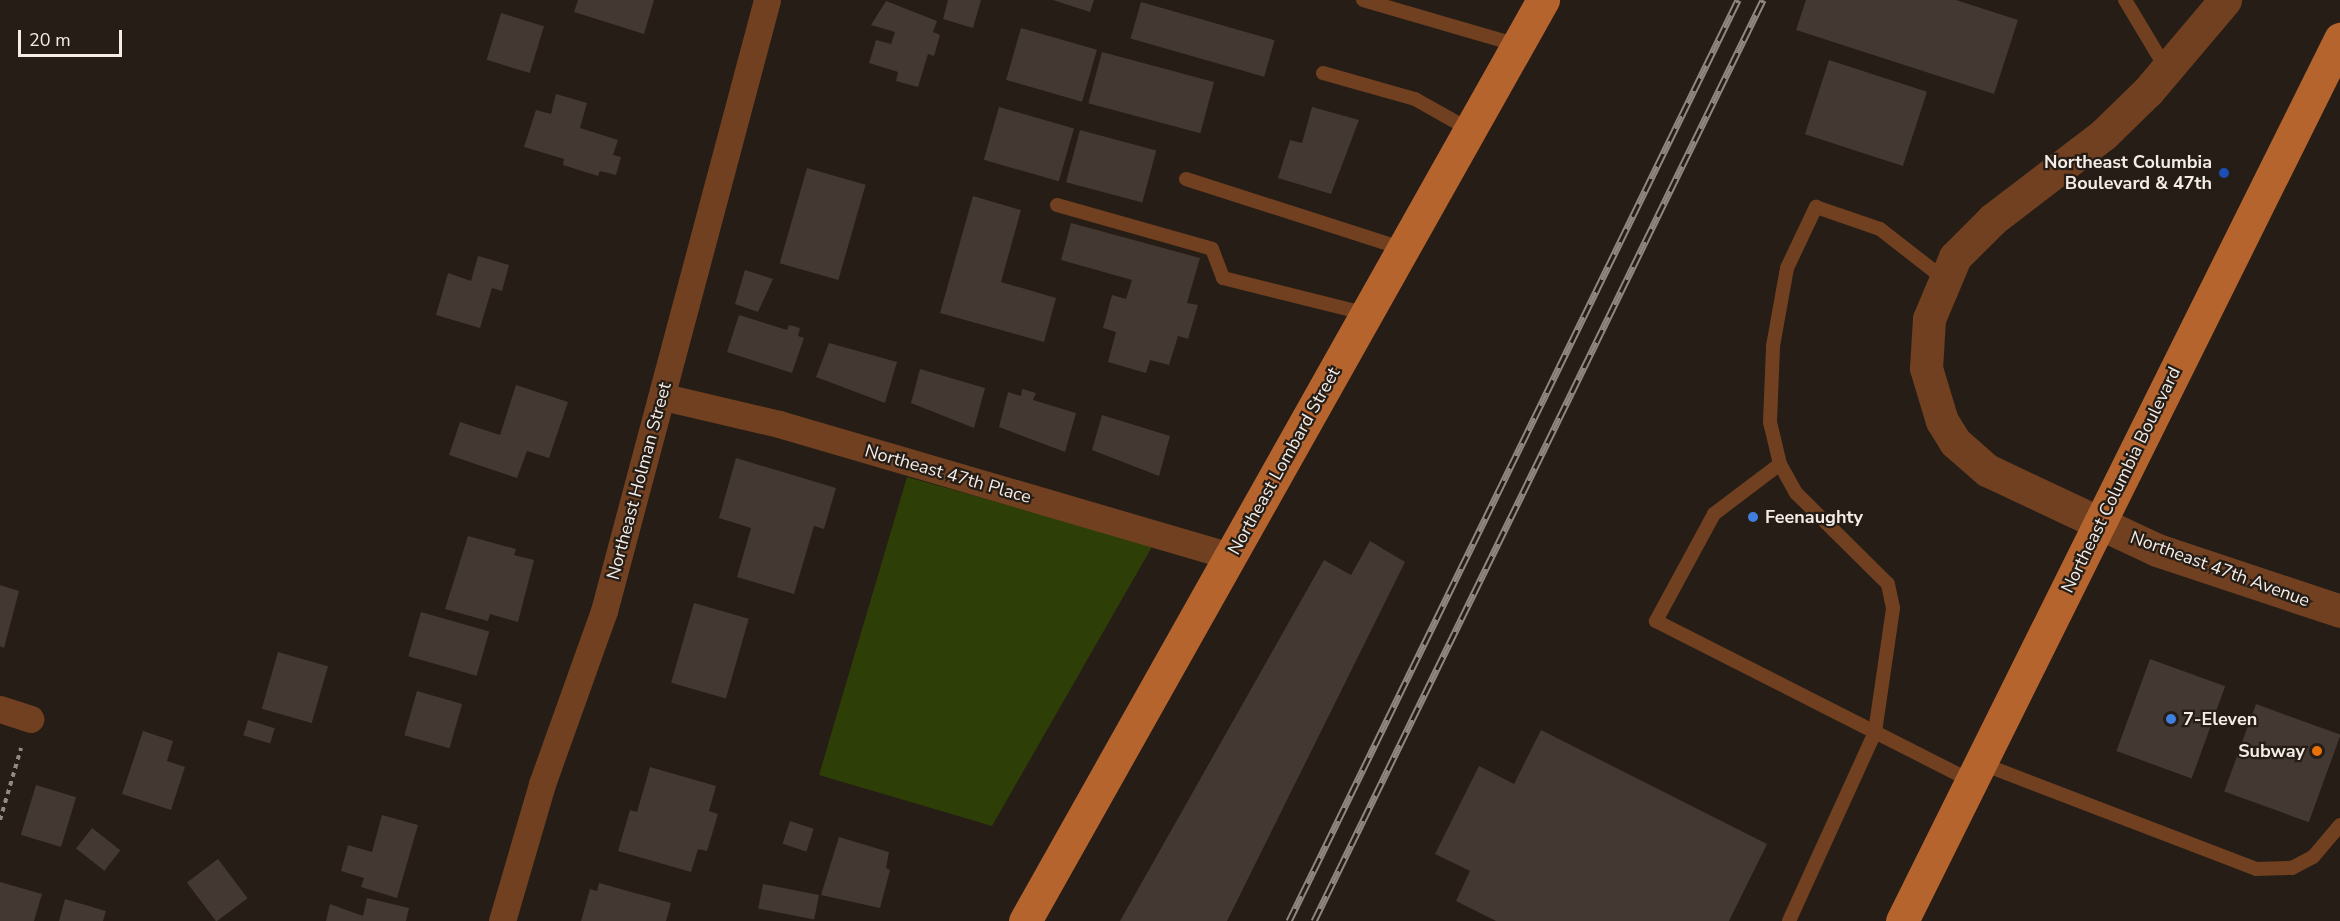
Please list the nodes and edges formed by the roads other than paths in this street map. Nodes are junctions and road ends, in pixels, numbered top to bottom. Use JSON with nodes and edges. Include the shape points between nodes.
{"nodes":[{"id":1,"x":767,"y":0,"type":"edge"},
{"id":2,"x":1363,"y":0,"type":"edge"},
{"id":3,"x":1543,"y":0,"type":"edge"},
{"id":4,"x":2125,"y":0,"type":"edge"},
{"id":5,"x":2225,"y":0,"type":"edge"},
{"id":6,"x":2340,"y":39,"type":"edge"},
{"id":7,"x":1518,"y":45,"type":"junction"},
{"id":8,"x":2167,"y":70,"type":"junction"},
{"id":9,"x":1323,"y":73,"type":"dead end"},
{"id":10,"x":1470,"y":130,"type":"junction"},
{"id":11,"x":1186,"y":179,"type":"dead end"},
{"id":12,"x":1057,"y":205,"type":"dead end"},
{"id":13,"x":1404,"y":249,"type":"junction"},
{"id":14,"x":1943,"y":278,"type":"junction"},
{"id":15,"x":1367,"y":314,"type":"junction"},
{"id":16,"x":664,"y":397,"type":"junction"},
{"id":17,"x":1780,"y":464,"type":"junction"},
{"id":18,"x":2100,"y":523,"type":"junction"},
{"id":19,"x":1231,"y":556,"type":"junction"},
{"id":20,"x":2340,"y":611,"type":"edge"},
{"id":21,"x":0,"y":709,"type":"edge"},
{"id":22,"x":30,"y":719,"type":"road end"},
{"id":23,"x":1875,"y":732,"type":"junction"},
{"id":24,"x":1976,"y":772,"type":"junction"},
{"id":25,"x":2340,"y":825,"type":"edge"},
{"id":26,"x":502,"y":921,"type":"edge"},
{"id":27,"x":1024,"y":921,"type":"edge"},
{"id":28,"x":1789,"y":921,"type":"edge"},
{"id":29,"x":1902,"y":921,"type":"edge"}],
"edges":[{"from":1,"to":16,"type":"street","name":"Northeast Holman Street","via":[[669,357]]},
{"from":2,"to":7,"type":"lane"},
{"from":3,"to":7,"type":"main road","name":"Northeast Lombard Street"},
{"from":4,"to":8,"type":"lane"},
{"from":5,"to":8,"type":"street","name":"Northeast 47th Avenue"},
{"from":6,"to":18,"type":"main road","name":"Northeast Columbia Boulevard"},
{"from":7,"to":10,"type":"main road","name":"Northeast Lombard Street"},
{"from":8,"to":14,"type":"street","name":"Northeast 47th Avenue","via":[[2104,134],[1977,233]]},
{"from":9,"to":10,"type":"lane","via":[[1415,99]]},
{"from":10,"to":13,"type":"main road","name":"Northeast Lombard Street"},
{"from":11,"to":13,"type":"lane"},
{"from":12,"to":15,"type":"lane","via":[[1212,249],[1223,278]]},
{"from":13,"to":15,"type":"main road","name":"Northeast Lombard Street"},
{"from":14,"to":17,"type":"lane","via":[[1880,229],[1816,207],[1787,268],[1773,346],[1770,422]]},
{"from":14,"to":18,"type":"street","name":"Northeast 47th Avenue","via":[[1929,319],[1926,368],[1939,412],[1955,442],[1987,470]]},
{"from":15,"to":19,"type":"main road","name":"Northeast Lombard Street"},
{"from":16,"to":19,"type":"street","name":"Northeast 47th Place","via":[[779,424]]},
{"from":16,"to":26,"type":"street","name":"Northeast Holman Street","via":[[604,611],[542,784]]},
{"from":17,"to":23,"type":"lane","via":[[1796,493],[1888,584],[1893,608]]},
{"from":17,"to":23,"type":"lane","via":[[1714,514],[1656,621]]},
{"from":18,"to":20,"type":"street","name":"Northeast 47th Avenue","via":[[2157,550]]},
{"from":18,"to":24,"type":"main road","name":"Northeast Columbia Boulevard"},
{"from":19,"to":27,"type":"main road","name":"Northeast Lombard Street"},
{"from":21,"to":22,"type":"street"},
{"from":23,"to":24,"type":"lane"},
{"from":23,"to":28,"type":"lane"},
{"from":24,"to":25,"type":"lane","via":[[2256,869],[2292,868],[2313,857]]},
{"from":24,"to":29,"type":"main road","name":"Northeast Columbia Boulevard"}]}
